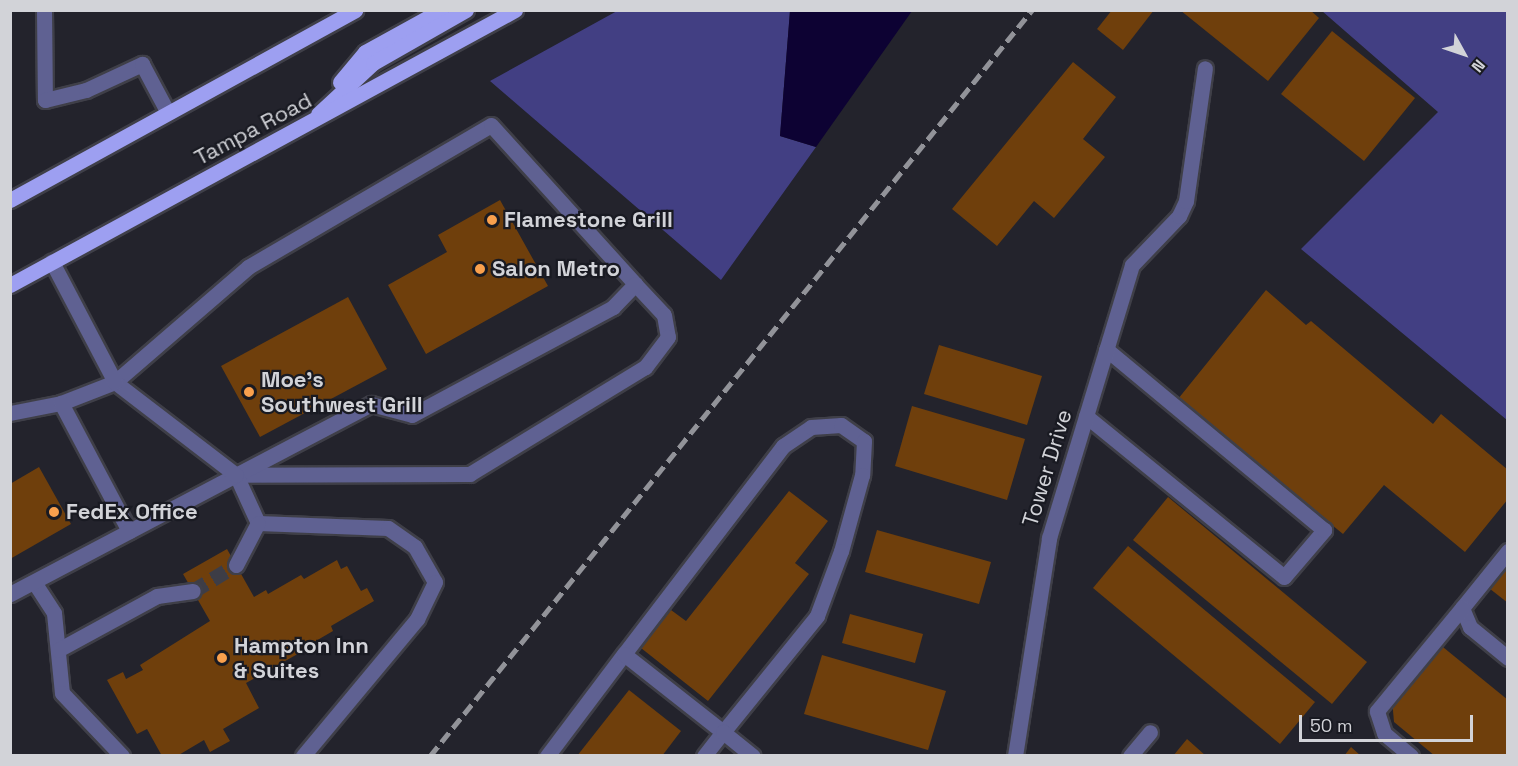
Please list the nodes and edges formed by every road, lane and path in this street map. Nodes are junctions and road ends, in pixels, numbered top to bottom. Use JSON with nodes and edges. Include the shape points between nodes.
{"nodes":[{"id":1,"x":44,"y":10,"type":"edge"},
{"id":2,"x":441,"y":10,"type":"edge"},
{"id":3,"x":466,"y":10,"type":"edge"},
{"id":4,"x":515,"y":10,"type":"edge"},
{"id":5,"x":347,"y":12,"type":"edge"},
{"id":6,"x":1204,"y":68,"type":"dead end"},
{"id":7,"x":168,"y":113,"type":"junction"},
{"id":8,"x":300,"y":130,"type":"junction"},
{"id":9,"x":10,"y":200,"type":"edge"},
{"id":10,"x":52,"y":262,"type":"junction"},
{"id":11,"x":635,"y":284,"type":"junction"},
{"id":12,"x":10,"y":285,"type":"edge"},
{"id":13,"x":1106,"y":349,"type":"junction"},
{"id":14,"x":115,"y":382,"type":"junction"},
{"id":15,"x":61,"y":403,"type":"junction"},
{"id":16,"x":10,"y":413,"type":"edge"},
{"id":17,"x":1086,"y":416,"type":"junction"},
{"id":18,"x":236,"y":475,"type":"junction"},
{"id":19,"x":258,"y":523,"type":"junction"},
{"id":20,"x":129,"y":531,"type":"junction"},
{"id":21,"x":1508,"y":550,"type":"edge"},
{"id":22,"x":236,"y":565,"type":"tunnel mouth"},
{"id":23,"x":34,"y":582,"type":"junction"},
{"id":24,"x":193,"y":591,"type":"tunnel mouth"},
{"id":25,"x":10,"y":594,"type":"edge"},
{"id":26,"x":1462,"y":608,"type":"junction"},
{"id":27,"x":58,"y":650,"type":"junction"},
{"id":28,"x":624,"y":654,"type":"junction"},
{"id":29,"x":1508,"y":658,"type":"edge"},
{"id":30,"x":723,"y":732,"type":"junction"},
{"id":31,"x":1150,"y":732,"type":"dead end"},
{"id":32,"x":122,"y":756,"type":"edge"},
{"id":33,"x":303,"y":756,"type":"edge"},
{"id":34,"x":547,"y":756,"type":"edge"},
{"id":35,"x":704,"y":756,"type":"edge"},
{"id":36,"x":753,"y":756,"type":"edge"},
{"id":37,"x":1016,"y":756,"type":"edge"},
{"id":38,"x":1130,"y":756,"type":"edge"},
{"id":39,"x":1411,"y":756,"type":"edge"}],
"edges":[{"from":1,"to":7,"type":"street","via":[[45,99],[86,90],[142,64]]},
{"from":2,"to":8,"type":"main road","via":[[365,52]]},
{"from":3,"to":8,"type":"main road","via":[[372,63]]},
{"from":4,"to":8,"type":"main road","name":"Tampa Road"},
{"from":5,"to":7,"type":"main road"},
{"from":6,"to":13,"type":"street","name":"Tower Drive","via":[[1186,201],[1179,216],[1132,265]]},
{"from":7,"to":9,"type":"main road"},
{"from":8,"to":10,"type":"main road","name":"Tampa Road"},
{"from":10,"to":12,"type":"main road","name":"Tampa Road"},
{"from":10,"to":14,"type":"street"},
{"from":11,"to":14,"type":"street","via":[[491,125],[248,267]]},
{"from":11,"to":18,"type":"street","via":[[613,307],[412,415],[371,404]]},
{"from":11,"to":18,"type":"street","via":[[664,315],[668,337],[645,367],[470,474]]},
{"from":13,"to":17,"type":"street","name":"Tower Drive"},
{"from":13,"to":17,"type":"street","via":[[1324,530],[1284,577]]},
{"from":14,"to":15,"type":"street"},
{"from":14,"to":18,"type":"street"},
{"from":15,"to":16,"type":"street"},
{"from":15,"to":20,"type":"street"},
{"from":17,"to":37,"type":"street","name":"Tower Drive","via":[[1049,538]]},
{"from":18,"to":19,"type":"street"},
{"from":18,"to":20,"type":"street"},
{"from":19,"to":22,"type":"street"},
{"from":19,"to":33,"type":"street","via":[[388,528],[415,547],[435,582],[417,619]]},
{"from":20,"to":23,"type":"street"},
{"from":21,"to":26,"type":"street"},
{"from":23,"to":25,"type":"street"},
{"from":23,"to":27,"type":"street","via":[[54,614]]},
{"from":24,"to":27,"type":"street","via":[[157,596]]},
{"from":26,"to":29,"type":"street","via":[[1470,627]]},
{"from":26,"to":39,"type":"street","via":[[1377,711],[1384,733]]},
{"from":27,"to":32,"type":"street","via":[[62,693]]},
{"from":28,"to":30,"type":"street"},
{"from":28,"to":30,"type":"street","via":[[783,446],[811,427],[842,425],[864,441],[862,475],[841,551],[817,616]]},
{"from":28,"to":34,"type":"street"},
{"from":30,"to":35,"type":"street"},
{"from":30,"to":36,"type":"street"},
{"from":31,"to":38,"type":"street"}]}
